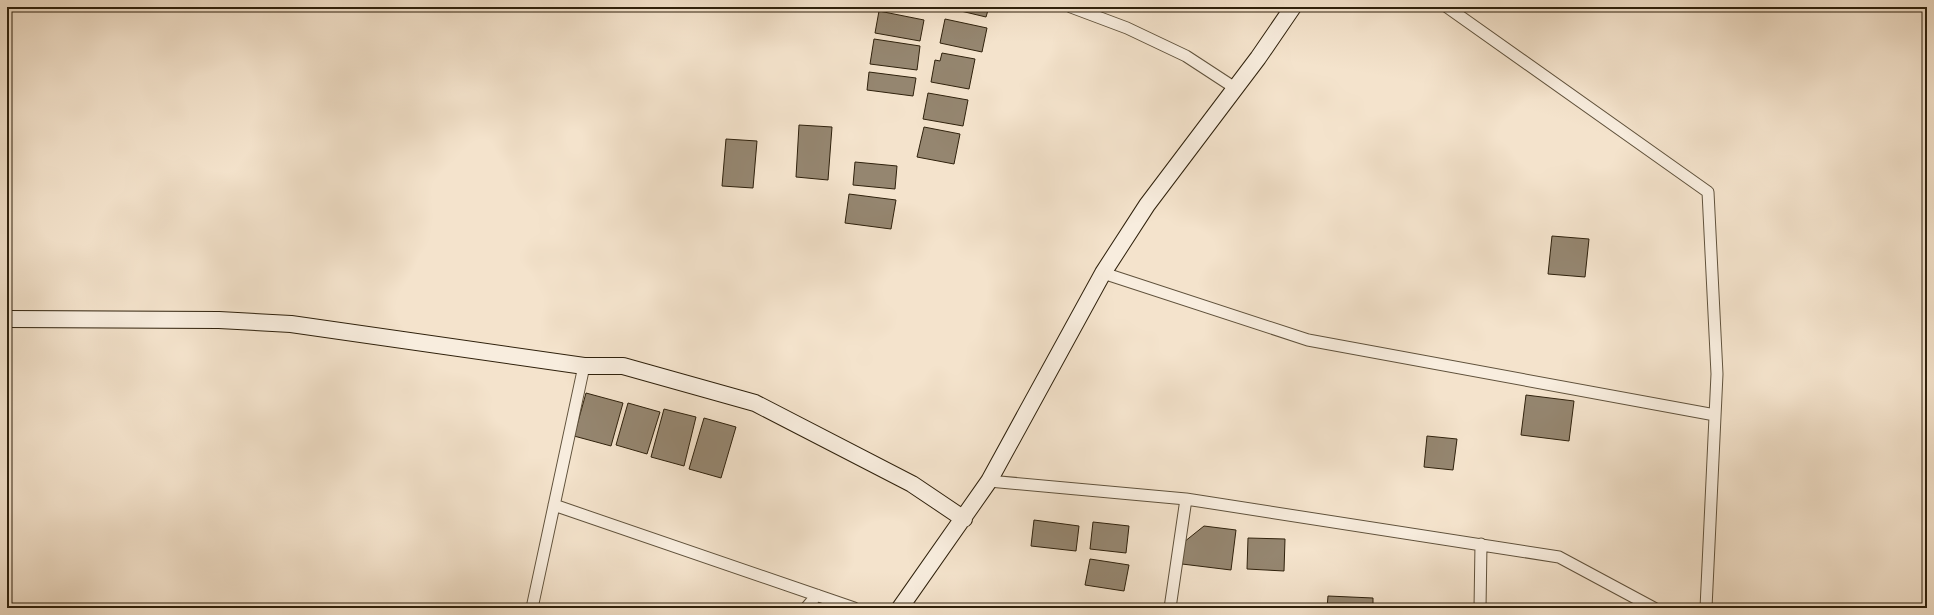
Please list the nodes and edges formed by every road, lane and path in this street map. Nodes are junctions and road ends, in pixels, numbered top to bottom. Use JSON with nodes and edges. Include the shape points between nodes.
{"nodes":[{"id":1,"x":1071,"y":7,"type":"edge"},
{"id":2,"x":1293,"y":7,"type":"edge"},
{"id":3,"x":1447,"y":7,"type":"edge"},
{"id":4,"x":1235,"y":88,"type":"junction"},
{"id":5,"x":1103,"y":273,"type":"junction"},
{"id":6,"x":7,"y":319,"type":"edge"},
{"id":7,"x":584,"y":366,"type":"junction"},
{"id":8,"x":1715,"y":415,"type":"junction"},
{"id":9,"x":989,"y":481,"type":"junction"},
{"id":10,"x":1186,"y":499,"type":"junction"},
{"id":11,"x":554,"y":505,"type":"junction"},
{"id":12,"x":964,"y":519,"type":"junction"},
{"id":13,"x":1482,"y":544,"type":"junction"},
{"id":14,"x":817,"y":595,"type":"junction"},
{"id":15,"x":532,"y":608,"type":"edge"},
{"id":16,"x":806,"y":608,"type":"edge"},
{"id":17,"x":854,"y":608,"type":"edge"},
{"id":18,"x":900,"y":608,"type":"edge"},
{"id":19,"x":1170,"y":608,"type":"edge"},
{"id":20,"x":1480,"y":608,"type":"edge"},
{"id":21,"x":1654,"y":608,"type":"edge"},
{"id":22,"x":1706,"y":608,"type":"edge"}],
"edges":[{"from":1,"to":4,"type":"street","via":[[1127,28],[1186,56]]},
{"from":2,"to":4,"type":"street"},
{"from":3,"to":8,"type":"street","via":[[1708,192],[1718,374]]},
{"from":4,"to":5,"type":"street","via":[[1147,204]]},
{"from":5,"to":8,"type":"street","via":[[1308,340]]},
{"from":5,"to":9,"type":"street"},
{"from":6,"to":7,"type":"street","via":[[219,320],[291,324]]},
{"from":7,"to":11,"type":"street"},
{"from":7,"to":12,"type":"street","via":[[624,366],[755,403],[912,484]]},
{"from":8,"to":22,"type":"street"},
{"from":9,"to":10,"type":"street"},
{"from":9,"to":12,"type":"street"},
{"from":10,"to":13,"type":"street"},
{"from":10,"to":19,"type":"street"},
{"from":11,"to":14,"type":"street"},
{"from":11,"to":15,"type":"street"},
{"from":12,"to":18,"type":"street"},
{"from":13,"to":20,"type":"street"},
{"from":13,"to":21,"type":"street","via":[[1559,556]]},
{"from":14,"to":16,"type":"street"},
{"from":14,"to":17,"type":"street"}]}
